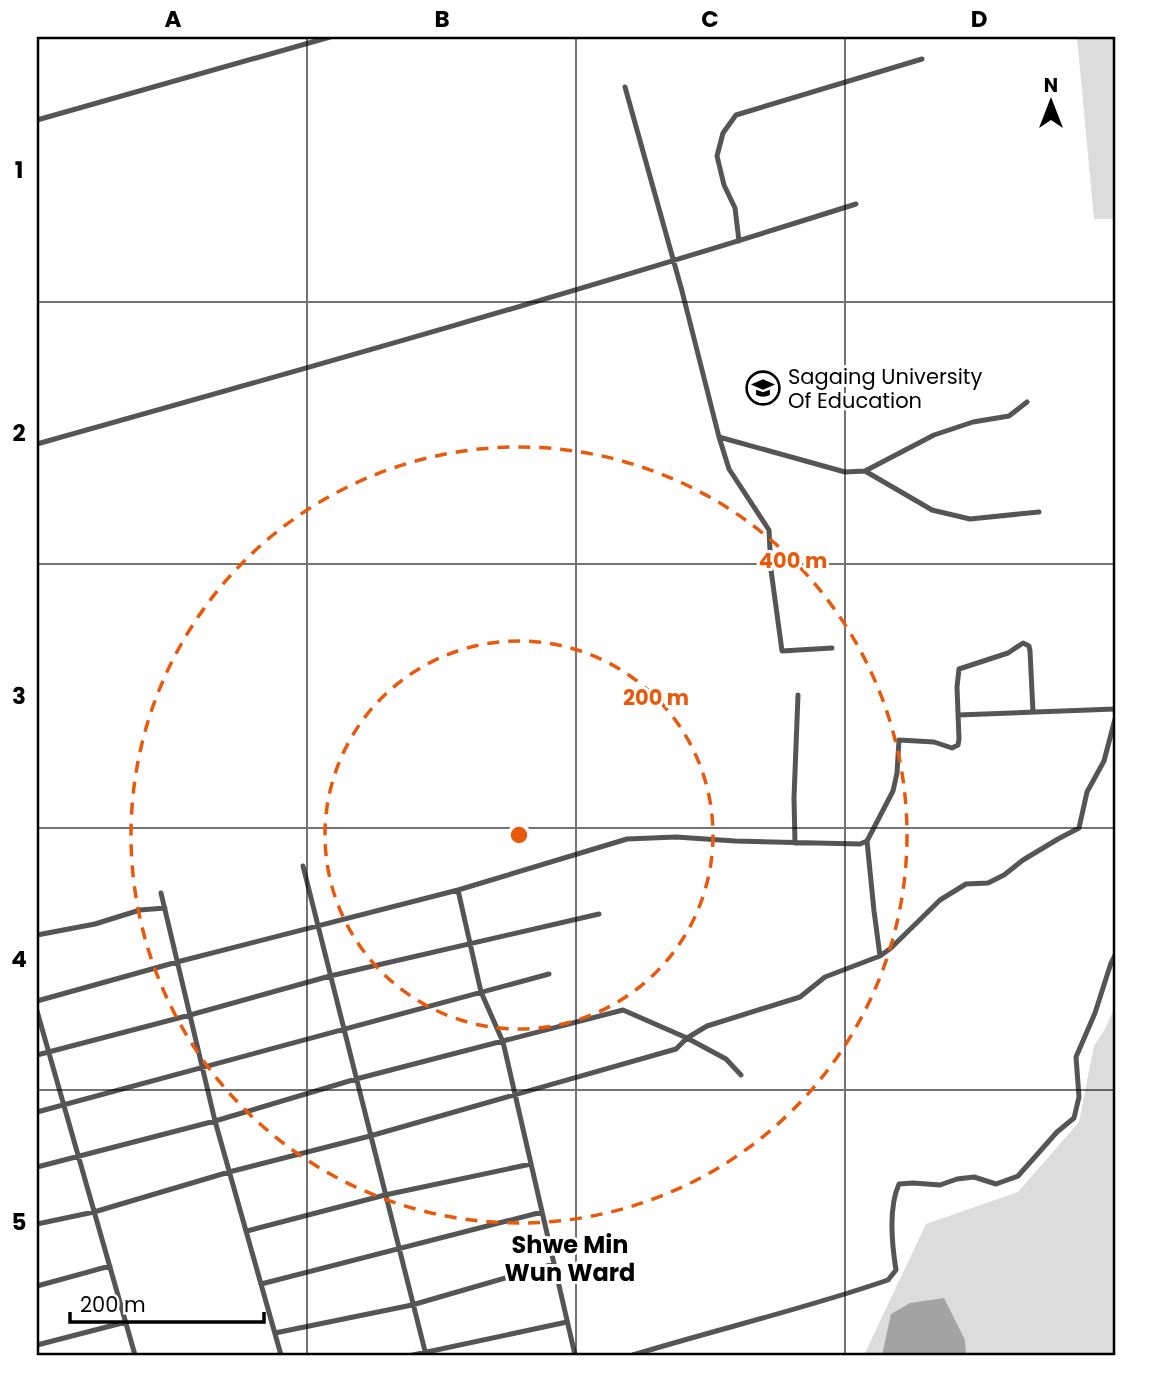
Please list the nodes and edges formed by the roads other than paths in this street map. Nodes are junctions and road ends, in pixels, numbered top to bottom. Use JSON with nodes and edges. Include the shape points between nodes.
{"nodes":[{"id":1,"x":330,"y":37,"type":"edge"},
{"id":2,"x":922,"y":59,"type":"dead end"},
{"id":3,"x":625,"y":86,"type":"dead end"},
{"id":4,"x":37,"y":120,"type":"edge"},
{"id":5,"x":856,"y":204,"type":"dead end"},
{"id":6,"x":740,"y":241,"type":"junction"},
{"id":7,"x":673,"y":260,"type":"junction"},
{"id":8,"x":1027,"y":402,"type":"dead end"},
{"id":9,"x":719,"y":437,"type":"junction"},
{"id":10,"x":37,"y":444,"type":"edge"},
{"id":11,"x":864,"y":471,"type":"junction"},
{"id":12,"x":1039,"y":512,"type":"dead end"},
{"id":13,"x":832,"y":648,"type":"dead end"},
{"id":14,"x":798,"y":695,"type":"dead end"},
{"id":15,"x":1115,"y":709,"type":"edge"},
{"id":16,"x":1033,"y":712,"type":"junction"},
{"id":17,"x":958,"y":715,"type":"junction"},
{"id":18,"x":1115,"y":719,"type":"edge"},
{"id":19,"x":867,"y":841,"type":"junction"},
{"id":20,"x":795,"y":843,"type":"junction"},
{"id":21,"x":303,"y":866,"type":"dead end"},
{"id":22,"x":458,"y":890,"type":"junction"},
{"id":23,"x":161,"y":893,"type":"dead end"},
{"id":24,"x":165,"y":908,"type":"junction"},
{"id":25,"x":599,"y":914,"type":"dead end"},
{"id":26,"x":318,"y":925,"type":"junction"},
{"id":27,"x":37,"y":934,"type":"edge"},
{"id":28,"x":471,"y":943,"type":"junction"},
{"id":29,"x":1115,"y":955,"type":"edge"},
{"id":30,"x":880,"y":956,"type":"junction"},
{"id":31,"x":177,"y":962,"type":"junction"},
{"id":32,"x":549,"y":974,"type":"dead end"},
{"id":33,"x":330,"y":976,"type":"junction"},
{"id":34,"x":481,"y":992,"type":"junction"},
{"id":35,"x":37,"y":1001,"type":"edge"},
{"id":36,"x":37,"y":1012,"type":"edge"},
{"id":37,"x":190,"y":1015,"type":"junction"},
{"id":38,"x":344,"y":1031,"type":"junction"},
{"id":39,"x":687,"y":1038,"type":"junction"},
{"id":40,"x":503,"y":1042,"type":"junction"},
{"id":41,"x":48,"y":1052,"type":"junction"},
{"id":42,"x":37,"y":1055,"type":"edge"},
{"id":43,"x":203,"y":1069,"type":"junction"},
{"id":44,"x":741,"y":1074,"type":"dead end"},
{"id":45,"x":356,"y":1079,"type":"junction"},
{"id":46,"x":515,"y":1095,"type":"junction"},
{"id":47,"x":64,"y":1105,"type":"junction"},
{"id":48,"x":37,"y":1112,"type":"edge"},
{"id":49,"x":215,"y":1121,"type":"junction"},
{"id":50,"x":370,"y":1136,"type":"junction"},
{"id":51,"x":79,"y":1157,"type":"junction"},
{"id":52,"x":531,"y":1164,"type":"junction"},
{"id":53,"x":37,"y":1167,"type":"edge"},
{"id":54,"x":229,"y":1172,"type":"junction"},
{"id":55,"x":385,"y":1195,"type":"junction"},
{"id":56,"x":94,"y":1212,"type":"junction"},
{"id":57,"x":542,"y":1212,"type":"junction"},
{"id":58,"x":37,"y":1224,"type":"edge"},
{"id":59,"x":247,"y":1230,"type":"junction"},
{"id":60,"x":399,"y":1250,"type":"junction"},
{"id":61,"x":554,"y":1264,"type":"junction"},
{"id":62,"x":110,"y":1266,"type":"junction"},
{"id":63,"x":261,"y":1284,"type":"junction"},
{"id":64,"x":37,"y":1286,"type":"edge"},
{"id":65,"x":412,"y":1305,"type":"junction"},
{"id":66,"x":126,"y":1322,"type":"junction"},
{"id":67,"x":567,"y":1322,"type":"junction"},
{"id":68,"x":275,"y":1332,"type":"junction"},
{"id":69,"x":37,"y":1345,"type":"edge"},
{"id":70,"x":425,"y":1354,"type":"edge"},
{"id":71,"x":135,"y":1355,"type":"edge"},
{"id":72,"x":281,"y":1355,"type":"edge"},
{"id":73,"x":413,"y":1355,"type":"edge"},
{"id":74,"x":575,"y":1355,"type":"edge"},
{"id":75,"x":633,"y":1355,"type":"edge"}],
"edges":[{"from":1,"to":4,"type":"street"},
{"from":2,"to":6,"type":"street","via":[[736,115],[723,133],[717,156],[735,208]]},
{"from":3,"to":7,"type":"street"},
{"from":5,"to":6,"type":"street"},
{"from":6,"to":7,"type":"street"},
{"from":7,"to":9,"type":"street"},
{"from":7,"to":10,"type":"street"},
{"from":8,"to":11,"type":"street","via":[[1009,416],[934,435]]},
{"from":9,"to":11,"type":"street","via":[[845,472]]},
{"from":9,"to":13,"type":"street","via":[[729,468],[769,530],[782,652]]},
{"from":11,"to":12,"type":"street","via":[[932,510],[970,519]]},
{"from":14,"to":20,"type":"street"},
{"from":15,"to":16,"type":"street"},
{"from":16,"to":17,"type":"street"},
{"from":16,"to":17,"type":"street","via":[[1030,650],[1023,643],[1008,653],[959,669]]},
{"from":17,"to":19,"type":"street","via":[[958,745],[952,748],[899,740],[893,791]]},
{"from":18,"to":30,"type":"street","via":[[1104,761],[1087,792],[1079,828],[1004,876],[988,883],[966,884],[940,900]]},
{"from":19,"to":20,"type":"street"},
{"from":19,"to":30,"type":"street"},
{"from":20,"to":22,"type":"street","via":[[627,839]]},
{"from":21,"to":26,"type":"street"},
{"from":22,"to":26,"type":"street"},
{"from":22,"to":28,"type":"street"},
{"from":23,"to":24,"type":"street"},
{"from":24,"to":27,"type":"street","via":[[140,909],[95,924]]},
{"from":24,"to":31,"type":"street"},
{"from":25,"to":28,"type":"street"},
{"from":26,"to":31,"type":"street"},
{"from":26,"to":33,"type":"street"},
{"from":28,"to":33,"type":"street"},
{"from":28,"to":34,"type":"street"},
{"from":29,"to":75,"type":"street","via":[[1076,1057],[1079,1097],[1074,1118],[1018,1176],[996,1184],[974,1177],[940,1185],[899,1184],[894,1194],[892,1242],[896,1270],[888,1280]]},
{"from":30,"to":39,"type":"street","via":[[825,977],[800,997],[707,1026]]},
{"from":31,"to":35,"type":"street"},
{"from":31,"to":37,"type":"street"},
{"from":32,"to":34,"type":"street"},
{"from":33,"to":37,"type":"street"},
{"from":33,"to":38,"type":"street"},
{"from":34,"to":38,"type":"street"},
{"from":34,"to":40,"type":"street"},
{"from":36,"to":41,"type":"street"},
{"from":37,"to":41,"type":"street"},
{"from":37,"to":43,"type":"street"},
{"from":38,"to":43,"type":"street"},
{"from":38,"to":45,"type":"street"},
{"from":39,"to":40,"type":"street","via":[[623,1010]]},
{"from":39,"to":44,"type":"street","via":[[726,1059]]},
{"from":39,"to":46,"type":"street","via":[[676,1049]]},
{"from":40,"to":45,"type":"street"},
{"from":40,"to":46,"type":"street"},
{"from":41,"to":42,"type":"street"},
{"from":41,"to":47,"type":"street"},
{"from":43,"to":47,"type":"street"},
{"from":43,"to":49,"type":"street"},
{"from":45,"to":49,"type":"street"},
{"from":45,"to":50,"type":"street"},
{"from":46,"to":50,"type":"street"},
{"from":46,"to":52,"type":"street"},
{"from":47,"to":48,"type":"street"},
{"from":47,"to":51,"type":"street"},
{"from":49,"to":51,"type":"street"},
{"from":49,"to":54,"type":"street"},
{"from":50,"to":54,"type":"street"},
{"from":50,"to":55,"type":"street"},
{"from":51,"to":53,"type":"street"},
{"from":51,"to":56,"type":"street"},
{"from":52,"to":55,"type":"street"},
{"from":52,"to":57,"type":"street"},
{"from":54,"to":56,"type":"street"},
{"from":54,"to":59,"type":"street"},
{"from":55,"to":59,"type":"street"},
{"from":55,"to":60,"type":"street"},
{"from":56,"to":58,"type":"street"},
{"from":56,"to":62,"type":"street"},
{"from":57,"to":60,"type":"street"},
{"from":57,"to":61,"type":"street"},
{"from":59,"to":63,"type":"street"},
{"from":60,"to":63,"type":"street"},
{"from":60,"to":65,"type":"street"},
{"from":61,"to":65,"type":"street"},
{"from":61,"to":67,"type":"street"},
{"from":62,"to":64,"type":"street"},
{"from":62,"to":66,"type":"street"},
{"from":63,"to":68,"type":"street"},
{"from":65,"to":68,"type":"street"},
{"from":65,"to":70,"type":"street"},
{"from":66,"to":69,"type":"street"},
{"from":66,"to":71,"type":"street"},
{"from":67,"to":70,"type":"street"},
{"from":67,"to":74,"type":"street"},
{"from":68,"to":72,"type":"street"},
{"from":70,"to":73,"type":"street"}]}
